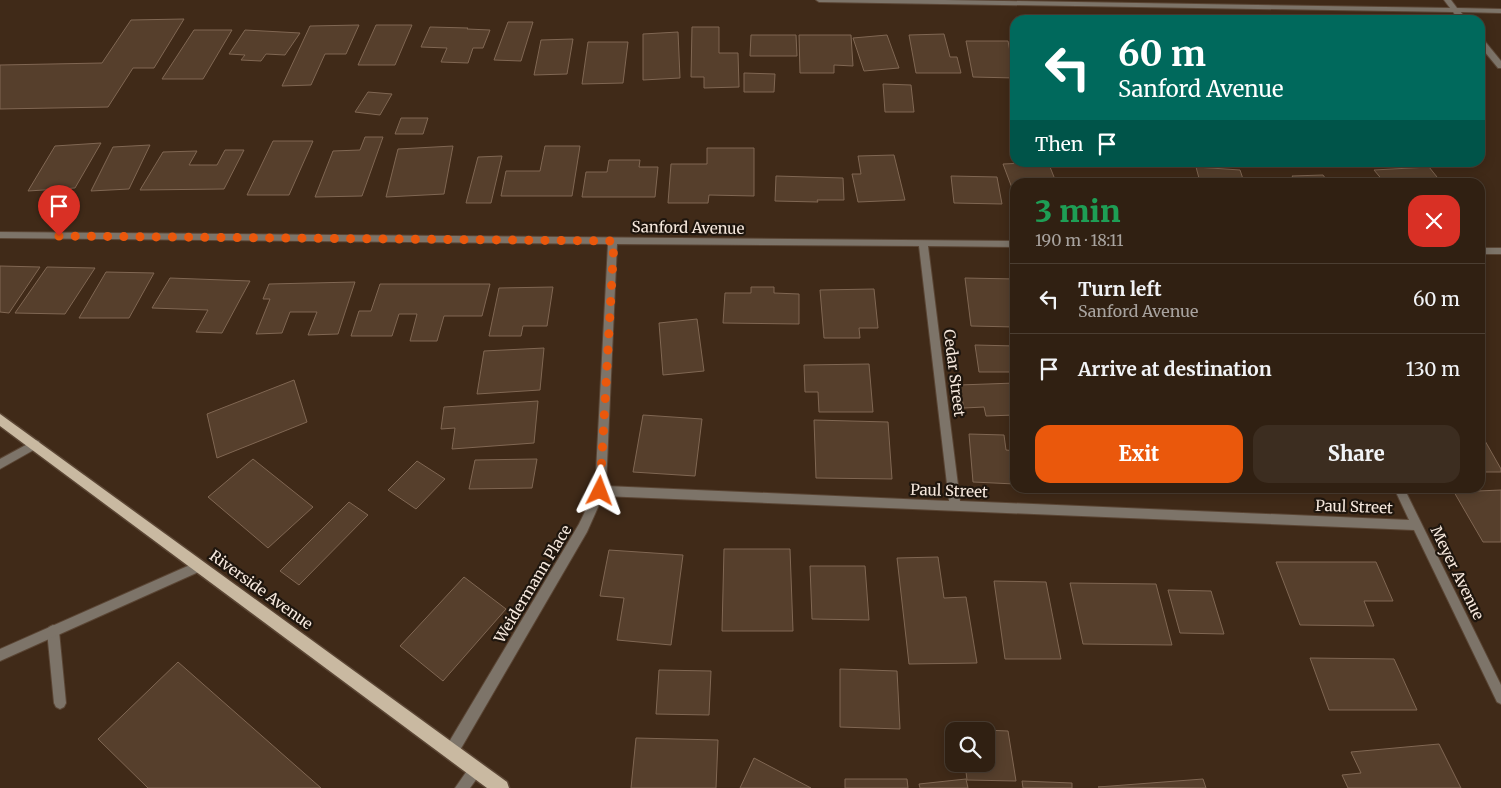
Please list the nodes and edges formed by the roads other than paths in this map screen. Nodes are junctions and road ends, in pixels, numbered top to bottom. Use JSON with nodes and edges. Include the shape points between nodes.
{"nodes":[{"id":1,"x":819,"y":0,"type":"edge"},
{"id":2,"x":1447,"y":0,"type":"edge"},
{"id":3,"x":1456,"y":11,"type":"junction"},
{"id":4,"x":1501,"y":11,"type":"edge"},
{"id":5,"x":1459,"y":15,"type":"edge"},
{"id":6,"x":1485,"y":46,"type":"edge"},
{"id":7,"x":1501,"y":66,"type":"edge"},
{"id":8,"x":0,"y":235,"type":"edge"},
{"id":9,"x":614,"y":241,"type":"junction"},
{"id":10,"x":923,"y":244,"type":"junction"},
{"id":11,"x":1010,"y":244,"type":"edge"},
{"id":12,"x":1485,"y":250,"type":"edge"},
{"id":13,"x":1501,"y":251,"type":"edge"},
{"id":14,"x":0,"y":419,"type":"edge"},
{"id":15,"x":35,"y":444,"type":"junction"},
{"id":16,"x":0,"y":464,"type":"edge"},
{"id":17,"x":600,"y":491,"type":"junction"},
{"id":18,"x":1401,"y":493,"type":"edge"},
{"id":19,"x":955,"y":506,"type":"junction"},
{"id":20,"x":1417,"y":525,"type":"junction"},
{"id":21,"x":199,"y":566,"type":"junction"},
{"id":22,"x":53,"y":631,"type":"junction"},
{"id":23,"x":0,"y":655,"type":"edge"},
{"id":24,"x":1501,"y":698,"type":"edge"},
{"id":25,"x":60,"y":703,"type":"dead end"},
{"id":26,"x":451,"y":752,"type":"junction"},
{"id":27,"x":476,"y":770,"type":"junction"},
{"id":28,"x":462,"y":788,"type":"edge"},
{"id":29,"x":501,"y":788,"type":"edge"}],
"edges":[{"from":1,"to":3,"type":"street"},
{"from":2,"to":3,"type":"street"},
{"from":3,"to":4,"type":"street"},
{"from":3,"to":5,"type":"street"},
{"from":6,"to":7,"type":"street"},
{"from":8,"to":9,"type":"street","name":"Sanford Avenue"},
{"from":9,"to":10,"type":"street","name":"Sanford Avenue"},
{"from":9,"to":17,"type":"street","name":"Weidermann Place"},
{"from":10,"to":11,"type":"street","name":"Sanford Avenue"},
{"from":10,"to":19,"type":"street","name":"Cedar Street"},
{"from":12,"to":13,"type":"street"},
{"from":14,"to":15,"type":"main road","name":"Riverside Avenue"},
{"from":15,"to":16,"type":"street"},
{"from":15,"to":21,"type":"main road","name":"Riverside Avenue"},
{"from":17,"to":19,"type":"street","name":"Paul Street"},
{"from":17,"to":26,"type":"street","name":"Weidermann Place","via":[[584,528]]},
{"from":18,"to":20,"type":"street","name":"Meyer Avenue"},
{"from":19,"to":20,"type":"street","name":"Paul Street"},
{"from":20,"to":24,"type":"street","name":"Meyer Avenue"},
{"from":21,"to":22,"type":"street"},
{"from":21,"to":26,"type":"main road","name":"Riverside Avenue"},
{"from":22,"to":23,"type":"street"},
{"from":22,"to":25,"type":"street"},
{"from":26,"to":27,"type":"main road","name":"Riverside Avenue"},
{"from":27,"to":28,"type":"street"},
{"from":27,"to":29,"type":"main road","name":"Riverside Avenue"}]}
